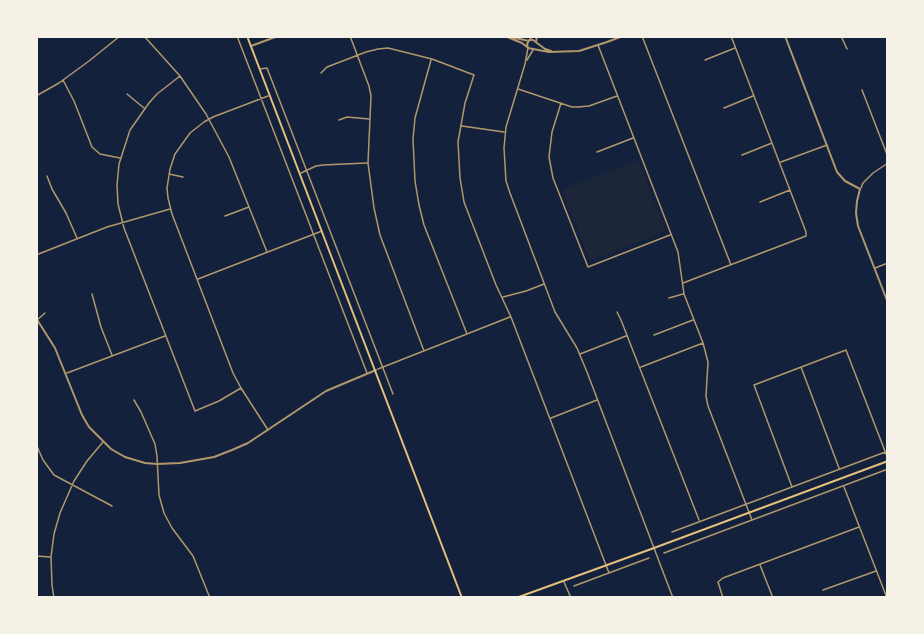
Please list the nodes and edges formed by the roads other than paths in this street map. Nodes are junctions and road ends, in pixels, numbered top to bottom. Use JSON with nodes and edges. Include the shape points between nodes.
{"nodes":[{"id":1,"x":40,"y":36,"type":"edge"},
{"id":2,"x":120,"y":36,"type":"edge"},
{"id":3,"x":144,"y":36,"type":"edge"},
{"id":4,"x":237,"y":36,"type":"edge"},
{"id":5,"x":247,"y":36,"type":"edge"},
{"id":6,"x":278,"y":36,"type":"edge"},
{"id":7,"x":350,"y":36,"type":"edge"},
{"id":8,"x":532,"y":36,"type":"edge"},
{"id":9,"x":537,"y":36,"type":"edge"},
{"id":10,"x":623,"y":36,"type":"edge"},
{"id":11,"x":642,"y":36,"type":"edge"},
{"id":12,"x":731,"y":36,"type":"edge"},
{"id":13,"x":785,"y":36,"type":"edge"},
{"id":14,"x":841,"y":36,"type":"edge"},
{"id":15,"x":506,"y":37,"type":"edge"},
{"id":16,"x":36,"y":39,"type":"edge"},
{"id":17,"x":529,"y":40,"type":"junction"},
{"id":18,"x":536,"y":43,"type":"junction"},
{"id":19,"x":598,"y":45,"type":"junction"},
{"id":20,"x":251,"y":46,"type":"junction"},
{"id":21,"x":528,"y":48,"type":"junction"},
{"id":22,"x":735,"y":48,"type":"junction"},
{"id":23,"x":534,"y":49,"type":"junction"},
{"id":24,"x":847,"y":49,"type":"dead end"},
{"id":25,"x":552,"y":51,"type":"junction"},
{"id":26,"x":358,"y":55,"type":"junction"},
{"id":27,"x":432,"y":59,"type":"junction"},
{"id":28,"x":705,"y":60,"type":"dead end"},
{"id":29,"x":525,"y":64,"type":"junction"},
{"id":30,"x":260,"y":69,"type":"junction"},
{"id":31,"x":321,"y":74,"type":"dead end"},
{"id":32,"x":180,"y":76,"type":"junction"},
{"id":33,"x":63,"y":80,"type":"junction"},
{"id":34,"x":517,"y":89,"type":"junction"},
{"id":35,"x":862,"y":90,"type":"dead end"},
{"id":36,"x":127,"y":94,"type":"dead end"},
{"id":37,"x":269,"y":95,"type":"junction"},
{"id":38,"x":754,"y":95,"type":"junction"},
{"id":39,"x":36,"y":96,"type":"edge"},
{"id":40,"x":618,"y":96,"type":"junction"},
{"id":41,"x":261,"y":99,"type":"junction"},
{"id":42,"x":561,"y":103,"type":"junction"},
{"id":43,"x":145,"y":108,"type":"junction"},
{"id":44,"x":724,"y":108,"type":"dead end"},
{"id":45,"x":209,"y":119,"type":"junction"},
{"id":46,"x":370,"y":119,"type":"junction"},
{"id":47,"x":339,"y":120,"type":"dead end"},
{"id":48,"x":460,"y":125,"type":"junction"},
{"id":49,"x":505,"y":132,"type":"junction"},
{"id":50,"x":634,"y":138,"type":"junction"},
{"id":51,"x":772,"y":143,"type":"junction"},
{"id":52,"x":827,"y":145,"type":"junction"},
{"id":53,"x":597,"y":152,"type":"dead end"},
{"id":54,"x":742,"y":155,"type":"dead end"},
{"id":55,"x":888,"y":157,"type":"edge"},
{"id":56,"x":121,"y":158,"type":"junction"},
{"id":57,"x":780,"y":162,"type":"junction"},
{"id":58,"x":368,"y":163,"type":"junction"},
{"id":59,"x":888,"y":163,"type":"edge"},
{"id":60,"x":306,"y":171,"type":"junction"},
{"id":61,"x":300,"y":173,"type":"junction"},
{"id":62,"x":169,"y":174,"type":"junction"},
{"id":63,"x":47,"y":176,"type":"dead end"},
{"id":64,"x":183,"y":177,"type":"dead end"},
{"id":65,"x":860,"y":189,"type":"junction"},
{"id":66,"x":790,"y":190,"type":"junction"},
{"id":67,"x":760,"y":201,"type":"dead end"},
{"id":68,"x":249,"y":207,"type":"junction"},
{"id":69,"x":171,"y":209,"type":"junction"},
{"id":70,"x":225,"y":216,"type":"dead end"},
{"id":71,"x":122,"y":223,"type":"junction"},
{"id":72,"x":322,"y":231,"type":"junction"},
{"id":73,"x":313,"y":234,"type":"junction"},
{"id":74,"x":671,"y":234,"type":"junction"},
{"id":75,"x":77,"y":239,"type":"junction"},
{"id":76,"x":267,"y":252,"type":"junction"},
{"id":77,"x":36,"y":255,"type":"edge"},
{"id":78,"x":888,"y":263,"type":"edge"},
{"id":79,"x":731,"y":265,"type":"junction"},
{"id":80,"x":874,"y":268,"type":"junction"},
{"id":81,"x":198,"y":280,"type":"junction"},
{"id":82,"x":544,"y":283,"type":"junction"},
{"id":83,"x":682,"y":283,"type":"junction"},
{"id":84,"x":92,"y":294,"type":"dead end"},
{"id":85,"x":684,"y":294,"type":"junction"},
{"id":86,"x":502,"y":297,"type":"junction"},
{"id":87,"x":669,"y":298,"type":"dead end"},
{"id":88,"x":888,"y":303,"type":"edge"},
{"id":89,"x":616,"y":312,"type":"dead end"},
{"id":90,"x":45,"y":313,"type":"dead end"},
{"id":91,"x":511,"y":317,"type":"junction"},
{"id":92,"x":36,"y":319,"type":"edge"},
{"id":93,"x":693,"y":320,"type":"junction"},
{"id":94,"x":467,"y":334,"type":"junction"},
{"id":95,"x":654,"y":335,"type":"dead end"},
{"id":96,"x":165,"y":336,"type":"junction"},
{"id":97,"x":627,"y":336,"type":"junction"},
{"id":98,"x":703,"y":343,"type":"junction"},
{"id":99,"x":424,"y":351,"type":"junction"},
{"id":100,"x":580,"y":354,"type":"junction"},
{"id":101,"x":112,"y":356,"type":"junction"},
{"id":102,"x":383,"y":367,"type":"junction"},
{"id":103,"x":801,"y":367,"type":"junction"},
{"id":104,"x":640,"y":368,"type":"junction"},
{"id":105,"x":376,"y":370,"type":"junction"},
{"id":106,"x":66,"y":373,"type":"junction"},
{"id":107,"x":367,"y":373,"type":"junction"},
{"id":108,"x":241,"y":388,"type":"junction"},
{"id":109,"x":393,"y":394,"type":"dead end"},
{"id":110,"x":134,"y":400,"type":"dead end"},
{"id":111,"x":597,"y":400,"type":"junction"},
{"id":112,"x":550,"y":418,"type":"junction"},
{"id":113,"x":268,"y":430,"type":"junction"},
{"id":114,"x":103,"y":441,"type":"junction"},
{"id":115,"x":36,"y":444,"type":"edge"},
{"id":116,"x":887,"y":451,"type":"edge"},
{"id":117,"x":888,"y":460,"type":"edge"},
{"id":118,"x":157,"y":464,"type":"junction"},
{"id":119,"x":839,"y":469,"type":"junction"},
{"id":120,"x":888,"y":469,"type":"edge"},
{"id":121,"x":71,"y":485,"type":"junction"},
{"id":122,"x":843,"y":486,"type":"junction"},
{"id":123,"x":792,"y":487,"type":"junction"},
{"id":124,"x":746,"y":504,"type":"junction"},
{"id":125,"x":112,"y":506,"type":"dead end"},
{"id":126,"x":750,"y":513,"type":"junction"},
{"id":127,"x":752,"y":520,"type":"junction"},
{"id":128,"x":700,"y":521,"type":"junction"},
{"id":129,"x":859,"y":527,"type":"junction"},
{"id":130,"x":672,"y":532,"type":"dead end"},
{"id":131,"x":654,"y":548,"type":"junction"},
{"id":132,"x":664,"y":553,"type":"dead end"},
{"id":133,"x":36,"y":556,"type":"edge"},
{"id":134,"x":51,"y":557,"type":"junction"},
{"id":135,"x":649,"y":558,"type":"dead end"},
{"id":136,"x":606,"y":565,"type":"junction"},
{"id":137,"x":760,"y":565,"type":"junction"},
{"id":138,"x":876,"y":570,"type":"junction"},
{"id":139,"x":609,"y":573,"type":"junction"},
{"id":140,"x":564,"y":580,"type":"junction"},
{"id":141,"x":574,"y":586,"type":"dead end"},
{"id":142,"x":823,"y":590,"type":"dead end"},
{"id":143,"x":54,"y":598,"type":"edge"},
{"id":144,"x":210,"y":598,"type":"edge"},
{"id":145,"x":462,"y":598,"type":"edge"},
{"id":146,"x":516,"y":598,"type":"edge"},
{"id":147,"x":571,"y":598,"type":"edge"},
{"id":148,"x":672,"y":598,"type":"edge"},
{"id":149,"x":723,"y":598,"type":"edge"},
{"id":150,"x":773,"y":598,"type":"edge"},
{"id":151,"x":887,"y":598,"type":"edge"}],
"edges":[{"from":1,"to":16,"type":"street"},
{"from":2,"to":33,"type":"street"},
{"from":3,"to":32,"type":"street"},
{"from":4,"to":41,"type":"street"},
{"from":5,"to":20,"type":"main road"},
{"from":6,"to":20,"type":"street"},
{"from":7,"to":26,"type":"street"},
{"from":8,"to":17,"type":"street"},
{"from":9,"to":18,"type":"street"},
{"from":10,"to":19,"type":"street"},
{"from":11,"to":79,"type":"street"},
{"from":12,"to":22,"type":"street"},
{"from":13,"to":52,"type":"street"},
{"from":14,"to":24,"type":"street"},
{"from":15,"to":17,"type":"street"},
{"from":15,"to":21,"type":"street"},
{"from":17,"to":18,"type":"street"},
{"from":17,"to":21,"type":"street"},
{"from":18,"to":23,"type":"street"},
{"from":18,"to":25,"type":"street"},
{"from":19,"to":25,"type":"street","via":[[570,52]]},
{"from":19,"to":40,"type":"street"},
{"from":20,"to":30,"type":"main road"},
{"from":21,"to":23,"type":"street"},
{"from":21,"to":29,"type":"street"},
{"from":22,"to":28,"type":"street"},
{"from":22,"to":38,"type":"street"},
{"from":23,"to":25,"type":"street"},
{"from":23,"to":29,"type":"street"},
{"from":26,"to":27,"type":"street","via":[[388,48]]},
{"from":26,"to":31,"type":"street","via":[[327,67]]},
{"from":26,"to":46,"type":"street","via":[[369,86]]},
{"from":27,"to":48,"type":"street","via":[[474,75]]},
{"from":27,"to":94,"type":"street","via":[[415,118],[415,181],[424,225]]},
{"from":29,"to":34,"type":"street"},
{"from":30,"to":37,"type":"main road"},
{"from":30,"to":60,"type":"street","via":[[267,68]]},
{"from":32,"to":43,"type":"street"},
{"from":32,"to":45,"type":"street"},
{"from":33,"to":39,"type":"street"},
{"from":33,"to":56,"type":"street","via":[[92,147],[100,154]]},
{"from":34,"to":42,"type":"street"},
{"from":34,"to":49,"type":"street"},
{"from":35,"to":55,"type":"street"},
{"from":36,"to":43,"type":"street"},
{"from":37,"to":41,"type":"street"},
{"from":37,"to":61,"type":"main road"},
{"from":38,"to":44,"type":"street"},
{"from":38,"to":51,"type":"street"},
{"from":40,"to":42,"type":"street","via":[[583,107]]},
{"from":40,"to":50,"type":"street"},
{"from":41,"to":45,"type":"street"},
{"from":41,"to":73,"type":"street"},
{"from":42,"to":74,"type":"street","via":[[549,157],[553,178],[588,267]]},
{"from":43,"to":56,"type":"street","via":[[130,130]]},
{"from":45,"to":62,"type":"street","via":[[181,144]]},
{"from":45,"to":68,"type":"street"},
{"from":46,"to":47,"type":"street"},
{"from":46,"to":58,"type":"street"},
{"from":48,"to":49,"type":"street"},
{"from":48,"to":86,"type":"street","via":[[458,158],[464,202]]},
{"from":49,"to":82,"type":"street","via":[[506,181]]},
{"from":50,"to":53,"type":"street"},
{"from":50,"to":74,"type":"street"},
{"from":51,"to":54,"type":"street"},
{"from":51,"to":57,"type":"street"},
{"from":52,"to":57,"type":"street"},
{"from":52,"to":65,"type":"street","via":[[837,172]]},
{"from":56,"to":71,"type":"street","via":[[117,196]]},
{"from":57,"to":66,"type":"street"},
{"from":58,"to":60,"type":"street","via":[[323,165]]},
{"from":58,"to":99,"type":"street","via":[[380,235]]},
{"from":59,"to":65,"type":"street"},
{"from":60,"to":61,"type":"street"},
{"from":60,"to":102,"type":"street"},
{"from":61,"to":72,"type":"main road"},
{"from":62,"to":64,"type":"street"},
{"from":62,"to":69,"type":"street"},
{"from":63,"to":75,"type":"street"},
{"from":65,"to":80,"type":"street","via":[[858,226]]},
{"from":66,"to":67,"type":"street"},
{"from":66,"to":79,"type":"street","via":[[806,236]]},
{"from":68,"to":70,"type":"street"},
{"from":68,"to":76,"type":"street"},
{"from":69,"to":71,"type":"street"},
{"from":69,"to":81,"type":"street"},
{"from":71,"to":75,"type":"street"},
{"from":71,"to":96,"type":"street"},
{"from":72,"to":73,"type":"street"},
{"from":72,"to":105,"type":"main road"},
{"from":73,"to":76,"type":"street"},
{"from":73,"to":107,"type":"street"},
{"from":74,"to":83,"type":"street"},
{"from":75,"to":77,"type":"street"},
{"from":76,"to":81,"type":"street"},
{"from":78,"to":80,"type":"street"},
{"from":79,"to":83,"type":"street"},
{"from":80,"to":88,"type":"street"},
{"from":81,"to":108,"type":"street"},
{"from":82,"to":86,"type":"street"},
{"from":82,"to":100,"type":"street","via":[[558,318]]},
{"from":83,"to":85,"type":"street"},
{"from":84,"to":101,"type":"street"},
{"from":85,"to":87,"type":"street"},
{"from":85,"to":93,"type":"street"},
{"from":86,"to":91,"type":"street"},
{"from":89,"to":97,"type":"street"},
{"from":90,"to":92,"type":"street"},
{"from":91,"to":94,"type":"street"},
{"from":91,"to":112,"type":"street"},
{"from":92,"to":106,"type":"street"},
{"from":93,"to":95,"type":"street"},
{"from":93,"to":98,"type":"street"},
{"from":94,"to":99,"type":"street"},
{"from":96,"to":101,"type":"street"},
{"from":96,"to":108,"type":"street","via":[[195,411]]},
{"from":97,"to":100,"type":"street"},
{"from":97,"to":104,"type":"street"},
{"from":98,"to":104,"type":"street"},
{"from":98,"to":124,"type":"street","via":[[708,362],[708,406]]},
{"from":99,"to":102,"type":"street"},
{"from":100,"to":111,"type":"street"},
{"from":101,"to":106,"type":"street"},
{"from":102,"to":105,"type":"street"},
{"from":102,"to":109,"type":"street"},
{"from":103,"to":116,"type":"street","via":[[846,350]]},
{"from":103,"to":119,"type":"street"},
{"from":103,"to":123,"type":"street","via":[[754,385]]},
{"from":104,"to":128,"type":"street"},
{"from":105,"to":107,"type":"street"},
{"from":105,"to":145,"type":"main road"},
{"from":106,"to":114,"type":"street","via":[[84,419]]},
{"from":107,"to":113,"type":"street","via":[[326,391]]},
{"from":108,"to":113,"type":"street"},
{"from":110,"to":118,"type":"street","via":[[152,436]]},
{"from":111,"to":112,"type":"street"},
{"from":111,"to":131,"type":"street"},
{"from":112,"to":136,"type":"street"},
{"from":113,"to":118,"type":"street","via":[[213,457]]},
{"from":114,"to":118,"type":"street","via":[[125,457]]},
{"from":114,"to":121,"type":"street"},
{"from":115,"to":121,"type":"street","via":[[50,471]]},
{"from":116,"to":117,"type":"street"},
{"from":116,"to":119,"type":"street"},
{"from":117,"to":126,"type":"main road"},
{"from":118,"to":144,"type":"street","via":[[164,513],[193,556]]},
{"from":119,"to":123,"type":"street"},
{"from":120,"to":122,"type":"street"},
{"from":121,"to":125,"type":"street"},
{"from":121,"to":134,"type":"street","via":[[54,534]]},
{"from":122,"to":127,"type":"street"},
{"from":122,"to":129,"type":"street"},
{"from":123,"to":124,"type":"street"},
{"from":124,"to":126,"type":"street"},
{"from":124,"to":128,"type":"street"},
{"from":126,"to":127,"type":"street"},
{"from":126,"to":131,"type":"main road"},
{"from":127,"to":132,"type":"street"},
{"from":128,"to":130,"type":"street"},
{"from":129,"to":137,"type":"street"},
{"from":129,"to":138,"type":"street"},
{"from":131,"to":136,"type":"main road"},
{"from":131,"to":148,"type":"street"},
{"from":133,"to":134,"type":"street"},
{"from":134,"to":143,"type":"street"},
{"from":135,"to":139,"type":"street"},
{"from":136,"to":139,"type":"street"},
{"from":136,"to":140,"type":"main road"},
{"from":137,"to":149,"type":"street","via":[[718,582]]},
{"from":137,"to":150,"type":"street"},
{"from":138,"to":142,"type":"street"},
{"from":138,"to":151,"type":"street"},
{"from":139,"to":141,"type":"street"},
{"from":140,"to":146,"type":"main road"},
{"from":140,"to":147,"type":"street"}]}
